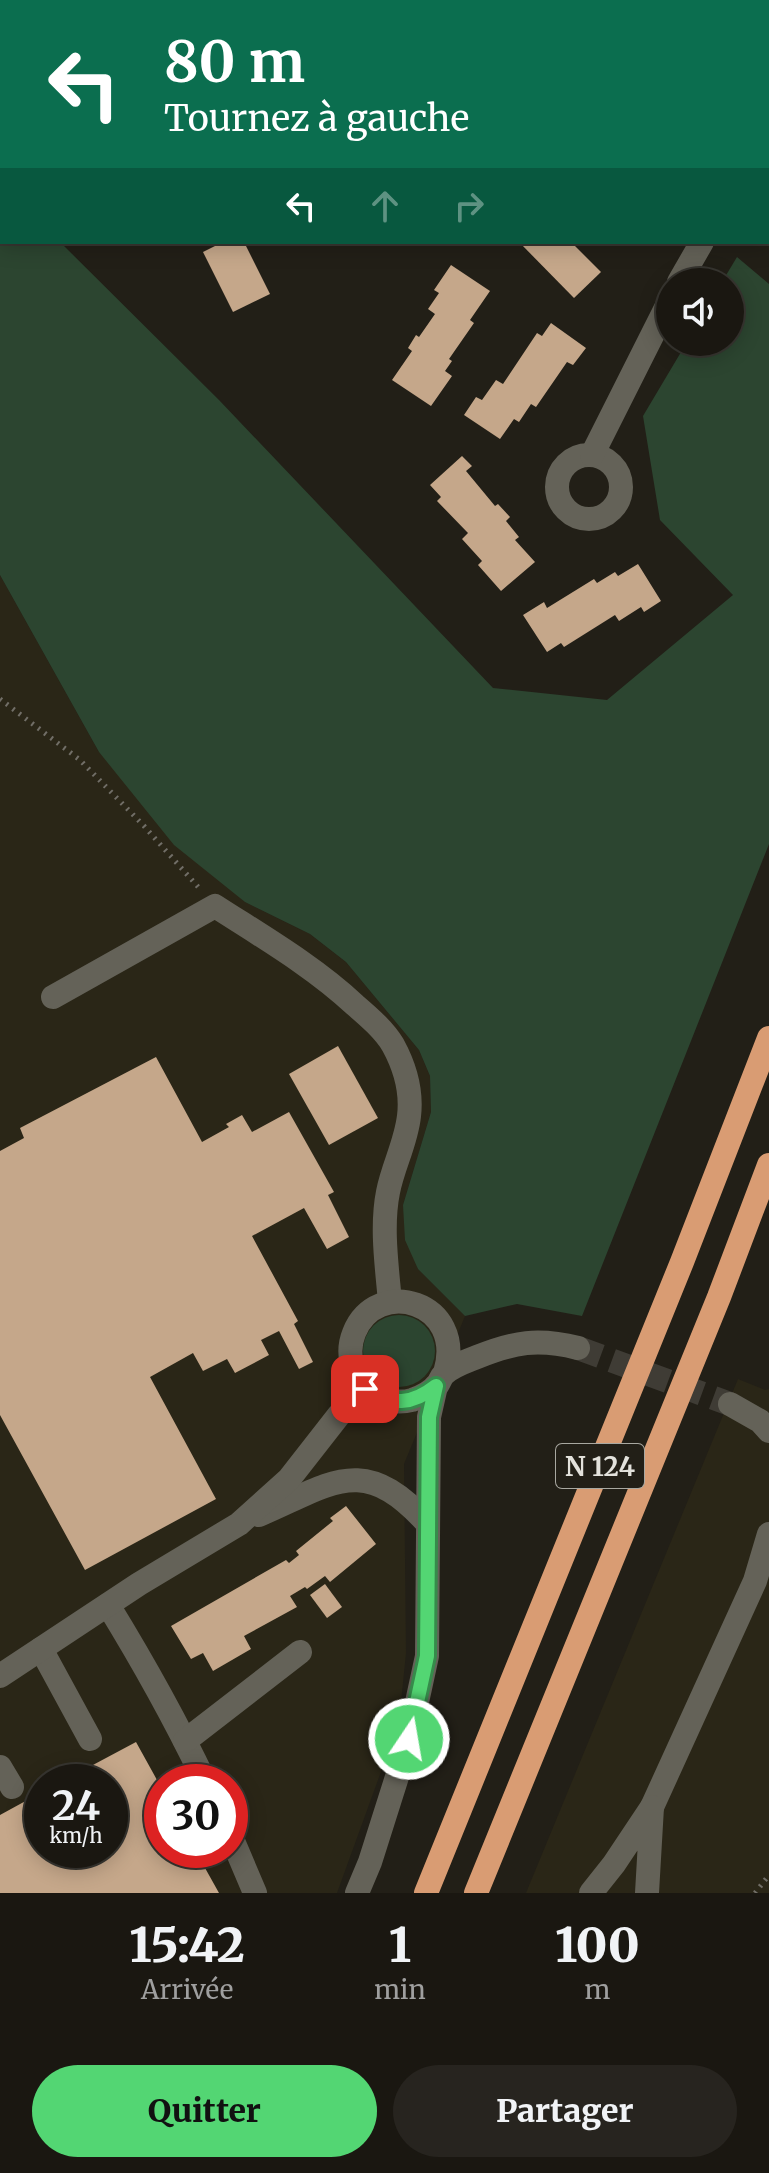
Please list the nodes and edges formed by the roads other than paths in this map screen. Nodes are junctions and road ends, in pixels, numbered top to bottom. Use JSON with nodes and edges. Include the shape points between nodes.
{"nodes":[{"id":1,"x":701,"y":244,"type":"edge"},
{"id":2,"x":687,"y":268,"type":"edge"},
{"id":3,"x":656,"y":328,"type":"edge"},
{"id":4,"x":592,"y":455,"type":"dead end"},
{"id":5,"x":53,"y":997,"type":"dead end"},
{"id":6,"x":769,"y":1038,"type":"edge"},
{"id":7,"x":769,"y":1165,"type":"edge"},
{"id":8,"x":390,"y":1302,"type":"junction"},
{"id":9,"x":578,"y":1348,"type":"tunnel mouth"},
{"id":10,"x":441,"y":1380,"type":"junction"},
{"id":11,"x":365,"y":1389,"type":"junction"},
{"id":12,"x":730,"y":1404,"type":"tunnel mouth"},
{"id":13,"x":769,"y":1429,"type":"edge"},
{"id":14,"x":427,"y":1523,"type":"junction"},
{"id":15,"x":239,"y":1524,"type":"junction"},
{"id":16,"x":769,"y":1534,"type":"edge"},
{"id":17,"x":108,"y":1605,"type":"junction"},
{"id":18,"x":41,"y":1649,"type":"junction"},
{"id":19,"x":300,"y":1652,"type":"dead end"},
{"id":20,"x":0,"y":1676,"type":"edge"},
{"id":21,"x":90,"y":1739,"type":"dead end"},
{"id":22,"x":185,"y":1741,"type":"junction"},
{"id":23,"x":196,"y":1764,"type":"edge"},
{"id":24,"x":652,"y":1807,"type":"junction"},
{"id":25,"x":244,"y":1868,"type":"edge"},
{"id":26,"x":255,"y":1893,"type":"edge"},
{"id":27,"x":357,"y":1893,"type":"edge"},
{"id":28,"x":426,"y":1893,"type":"edge"},
{"id":29,"x":476,"y":1893,"type":"edge"},
{"id":30,"x":591,"y":1893,"type":"edge"},
{"id":31,"x":647,"y":1893,"type":"edge"}],
"edges":[{"from":1,"to":2,"type":"street"},
{"from":3,"to":4,"type":"street"},
{"from":5,"to":8,"type":"street","via":[[215,906],[338,989],[391,1043],[409,1087],[406,1136],[387,1194]]},
{"from":6,"to":28,"type":"highway","number":"N 124"},
{"from":7,"to":29,"type":"highway","number":"N 124"},
{"from":8,"to":10,"type":"street","via":[[421,1306],[444,1327],[450,1358]]},
{"from":8,"to":11,"type":"street","via":[[363,1317],[354,1331],[350,1361]]},
{"from":9,"to":10,"type":"street","via":[[544,1341],[517,1343],[469,1360]]},
{"from":10,"to":11,"type":"street","via":[[424,1396],[409,1401],[378,1397]]},
{"from":10,"to":14,"type":"street","via":[[429,1417]]},
{"from":11,"to":15,"type":"street","via":[[289,1479]]},
{"from":12,"to":13,"type":"street"},
{"from":14,"to":15,"type":"street","via":[[410,1504],[373,1482],[352,1479],[330,1483]]},
{"from":14,"to":27,"type":"street","via":[[427,1656],[409,1739]]},
{"from":15,"to":17,"type":"street"},
{"from":16,"to":24,"type":"street","via":[[755,1581]]},
{"from":17,"to":18,"type":"street"},
{"from":17,"to":22,"type":"street"},
{"from":18,"to":20,"type":"street"},
{"from":18,"to":21,"type":"street"},
{"from":19,"to":22,"type":"street"},
{"from":22,"to":23,"type":"street"},
{"from":24,"to":30,"type":"street"},
{"from":24,"to":31,"type":"street"},
{"from":25,"to":26,"type":"street"}]}
